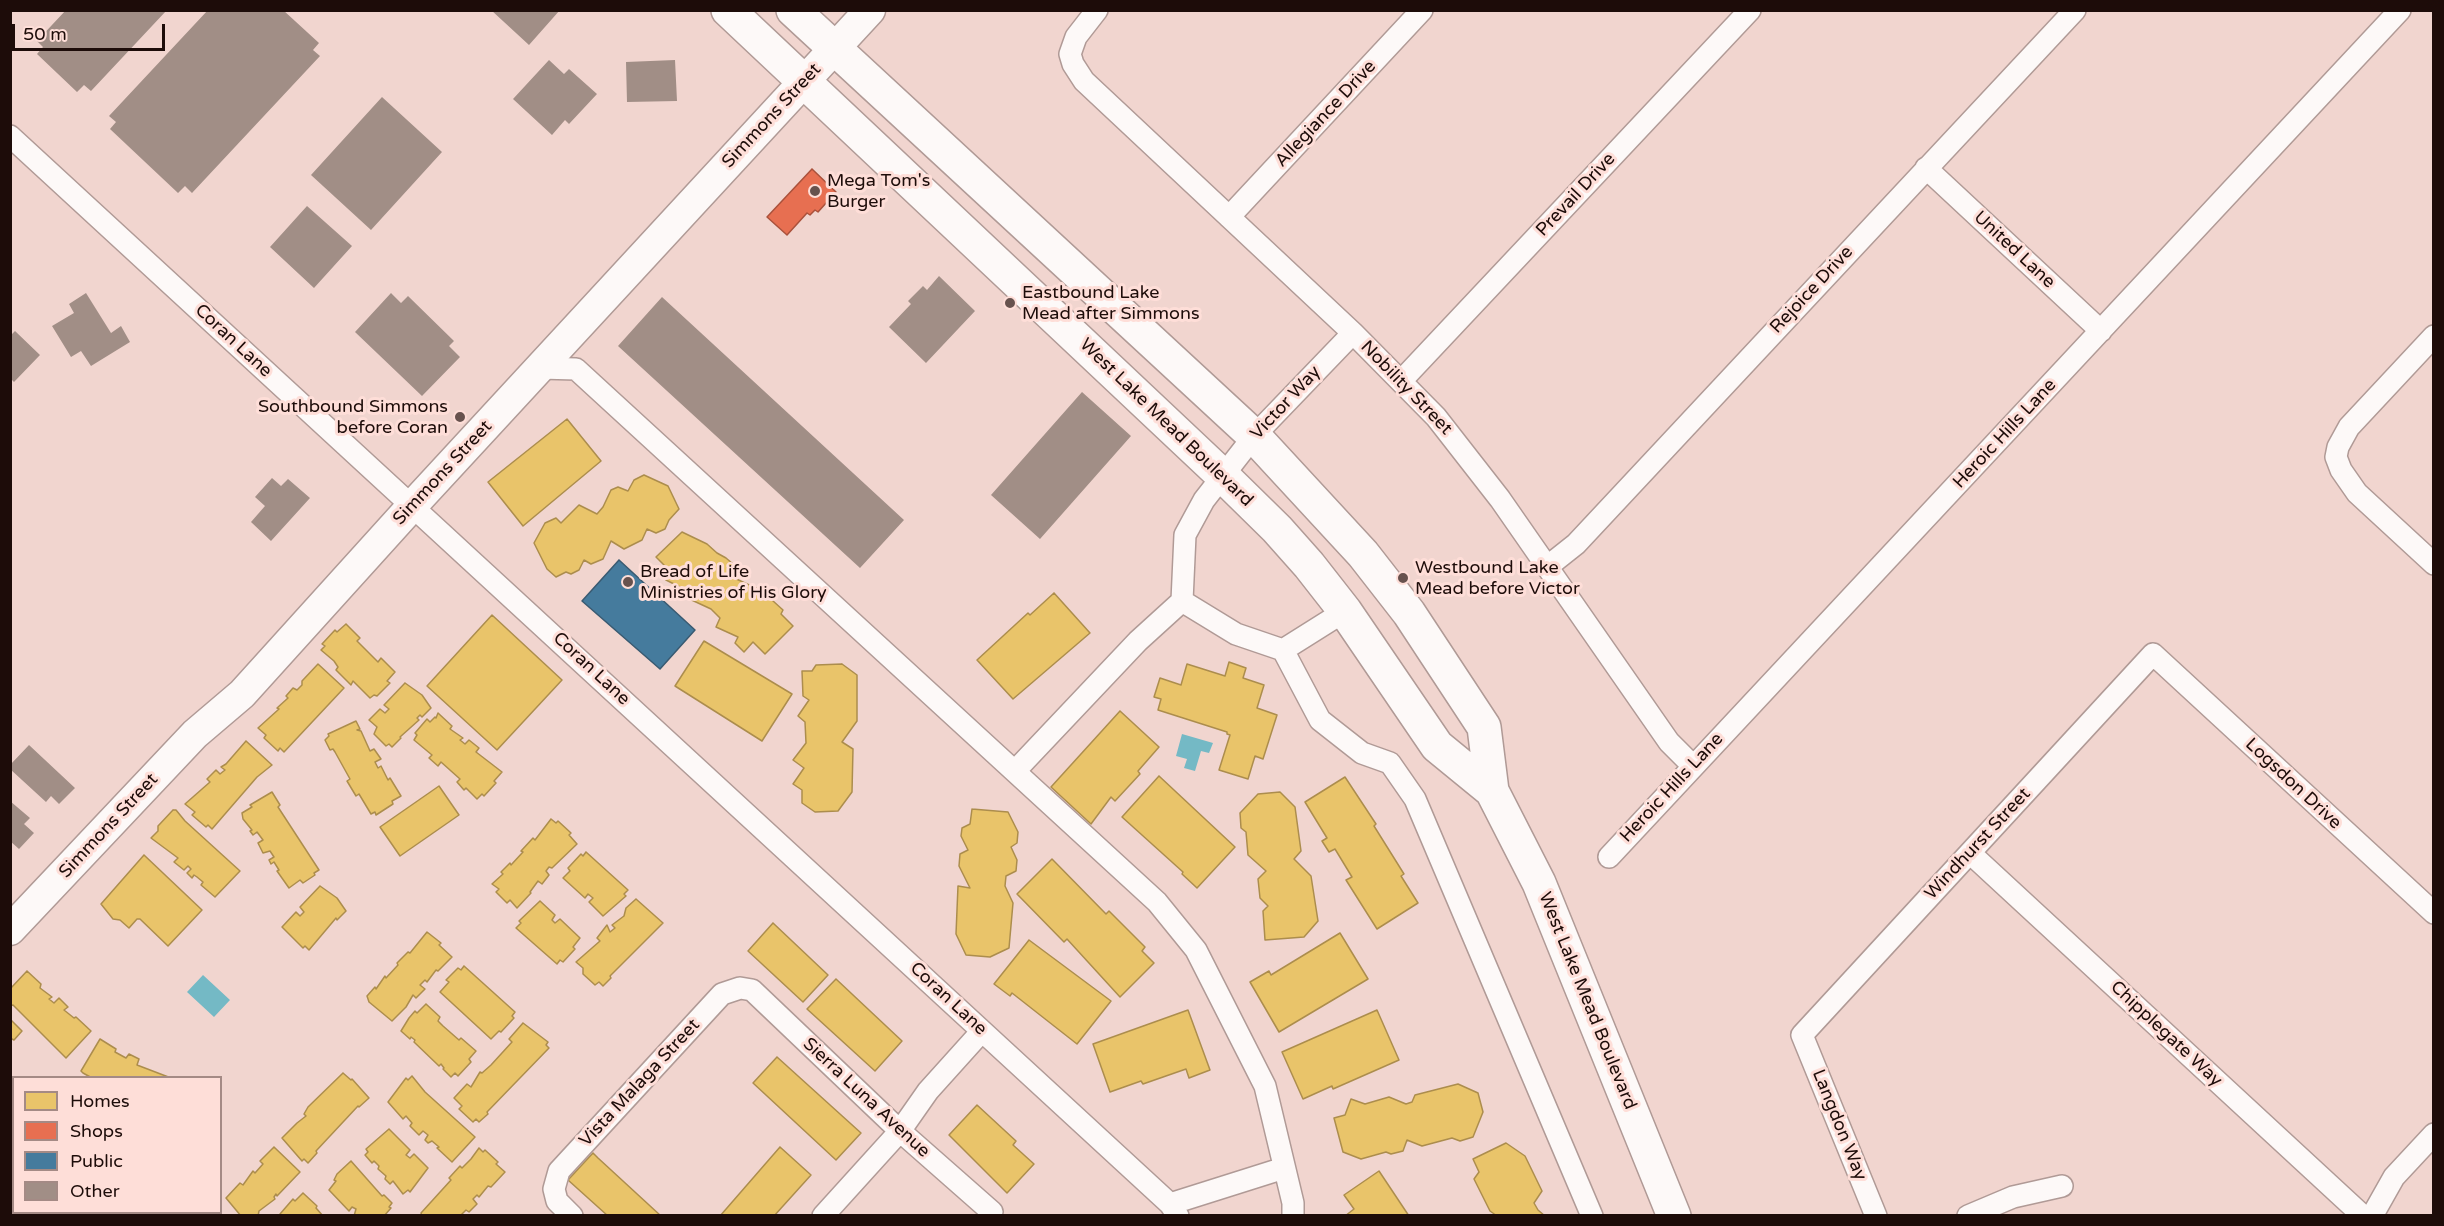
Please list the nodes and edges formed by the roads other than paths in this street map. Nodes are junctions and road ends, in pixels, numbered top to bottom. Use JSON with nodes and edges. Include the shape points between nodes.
{"nodes":[{"id":1,"x":728,"y":10,"type":"edge"},
{"id":2,"x":793,"y":10,"type":"edge"},
{"id":3,"x":870,"y":10,"type":"edge"},
{"id":4,"x":1097,"y":10,"type":"edge"},
{"id":5,"x":1422,"y":10,"type":"edge"},
{"id":6,"x":1750,"y":10,"type":"edge"},
{"id":7,"x":2074,"y":10,"type":"edge"},
{"id":8,"x":2400,"y":10,"type":"edge"},
{"id":9,"x":834,"y":48,"type":"junction"},
{"id":10,"x":803,"y":81,"type":"junction"},
{"id":11,"x":10,"y":136,"type":"edge"},
{"id":12,"x":1926,"y":168,"type":"junction"},
{"id":13,"x":1229,"y":217,"type":"junction"},
{"id":14,"x":1110,"y":302,"type":"junction"},
{"id":15,"x":2101,"y":332,"type":"junction"},
{"id":16,"x":1353,"y":333,"type":"junction"},
{"id":17,"x":2433,"y":336,"type":"edge"},
{"id":18,"x":1077,"y":339,"type":"junction"},
{"id":19,"x":540,"y":368,"type":"junction"},
{"id":20,"x":1402,"y":380,"type":"junction"},
{"id":21,"x":1254,"y":436,"type":"junction"},
{"id":22,"x":1224,"y":477,"type":"junction"},
{"id":23,"x":412,"y":506,"type":"junction"},
{"id":24,"x":2433,"y":564,"type":"edge"},
{"id":25,"x":1547,"y":567,"type":"junction"},
{"id":26,"x":1182,"y":602,"type":"junction"},
{"id":27,"x":1345,"y":611,"type":"junction"},
{"id":28,"x":1283,"y":650,"type":"junction"},
{"id":29,"x":2153,"y":654,"type":"joint"},
{"id":30,"x":1693,"y":766,"type":"junction"},
{"id":31,"x":1015,"y":771,"type":"junction"},
{"id":32,"x":1492,"y":791,"type":"junction"},
{"id":33,"x":1970,"y":853,"type":"junction"},
{"id":34,"x":1608,"y":857,"type":"dead end"},
{"id":35,"x":2433,"y":913,"type":"edge"},
{"id":36,"x":10,"y":930,"type":"edge"},
{"id":37,"x":740,"y":988,"type":"joint"},
{"id":38,"x":982,"y":1031,"type":"junction"},
{"id":39,"x":1802,"y":1035,"type":"joint"},
{"id":40,"x":900,"y":1131,"type":"junction"},
{"id":41,"x":2433,"y":1134,"type":"edge"},
{"id":42,"x":1284,"y":1168,"type":"junction"},
{"id":43,"x":2062,"y":1186,"type":"dead end"},
{"id":44,"x":1174,"y":1210,"type":"edge"},
{"id":45,"x":992,"y":1212,"type":"dead end"},
{"id":46,"x":572,"y":1215,"type":"edge"},
{"id":47,"x":824,"y":1215,"type":"edge"},
{"id":48,"x":1293,"y":1215,"type":"edge"},
{"id":49,"x":1592,"y":1215,"type":"edge"},
{"id":50,"x":1674,"y":1215,"type":"edge"},
{"id":51,"x":1876,"y":1215,"type":"edge"},
{"id":52,"x":1968,"y":1215,"type":"edge"},
{"id":53,"x":2363,"y":1215,"type":"edge"},
{"id":54,"x":2372,"y":1215,"type":"edge"}],
"edges":[{"from":1,"to":10,"type":"main road","name":"West Lake Mead Boulevard"},
{"from":2,"to":9,"type":"main road","name":"West Lake Mead Boulevard"},
{"from":3,"to":9,"type":"main road","name":"Simmons Street"},
{"from":4,"to":13,"type":"street","name":"Nobility Street","via":[[1076,37],[1070,54],[1078,73]]},
{"from":5,"to":13,"type":"street","name":"Allegiance Drive"},
{"from":6,"to":20,"type":"street","name":"Prevail Drive"},
{"from":7,"to":12,"type":"street","name":"Rejoice Drive"},
{"from":8,"to":15,"type":"street","name":"Heroic Hills Lane"},
{"from":9,"to":10,"type":"main road","name":"Simmons Street"},
{"from":9,"to":14,"type":"main road","name":"West Lake Mead Boulevard"},
{"from":10,"to":18,"type":"main road","name":"West Lake Mead Boulevard"},
{"from":10,"to":19,"type":"main road","name":"Simmons Street"},
{"from":11,"to":23,"type":"street","name":"Coran Lane"},
{"from":12,"to":15,"type":"street","name":"United Lane"},
{"from":12,"to":25,"type":"street","name":"Rejoice Drive","via":[[1576,544]]},
{"from":13,"to":16,"type":"street","name":"Nobility Street"},
{"from":14,"to":18,"type":"main road"},
{"from":14,"to":21,"type":"main road","name":"West Lake Mead Boulevard"},
{"from":15,"to":30,"type":"street","name":"Heroic Hills Lane"},
{"from":16,"to":20,"type":"street","name":"Nobility Street"},
{"from":16,"to":21,"type":"street","name":"Victor Way"},
{"from":17,"to":24,"type":"street","via":[[2349,427],[2336,457],[2357,493]]},
{"from":18,"to":22,"type":"main road","name":"West Lake Mead Boulevard"},
{"from":19,"to":23,"type":"main road","name":"Simmons Street"},
{"from":19,"to":31,"type":"street","via":[[580,372]]},
{"from":20,"to":25,"type":"street","name":"Nobility Street","via":[[1469,457]]},
{"from":21,"to":22,"type":"street","name":"Victor Way"},
{"from":21,"to":32,"type":"main road","name":"West Lake Mead Boulevard","via":[[1363,554],[1409,613],[1484,727]]},
{"from":22,"to":26,"type":"street","name":"Victor Way","via":[[1204,500],[1185,535]]},
{"from":22,"to":27,"type":"main road","name":"West Lake Mead Boulevard","via":[[1309,565]]},
{"from":23,"to":36,"type":"main road","name":"Simmons Street","via":[[242,694],[195,734]]},
{"from":23,"to":38,"type":"street","name":"Coran Lane"},
{"from":25,"to":30,"type":"street","name":"Nobility Street","via":[[1669,742]]},
{"from":26,"to":28,"type":"street","via":[[1236,634]]},
{"from":26,"to":31,"type":"street","via":[[1138,641]]},
{"from":27,"to":28,"type":"street"},
{"from":27,"to":32,"type":"main road","name":"West Lake Mead Boulevard","via":[[1437,746]]},
{"from":28,"to":49,"type":"street","via":[[1320,720],[1362,753],[1390,763],[1415,799]]},
{"from":29,"to":33,"type":"street","name":"Windhurst Street"},
{"from":29,"to":35,"type":"street","name":"Logsdon Drive"},
{"from":30,"to":34,"type":"street","name":"Heroic Hills Lane"},
{"from":31,"to":42,"type":"street","via":[[1157,902],[1196,950],[1265,1086]]},
{"from":32,"to":50,"type":"main road","name":"West Lake Mead Boulevard","via":[[1544,894]]},
{"from":33,"to":39,"type":"street","name":"Windhurst Street"},
{"from":33,"to":53,"type":"street","name":"Chipplegate Way"},
{"from":37,"to":40,"type":"street","name":"Sierra Luna Avenue","via":[[752,990]]},
{"from":37,"to":46,"type":"street","name":"Vista Malaga Street","via":[[722,994],[559,1171],[554,1189],[557,1201]]},
{"from":38,"to":40,"type":"street","via":[[928,1091]]},
{"from":38,"to":44,"type":"street","name":"Coran Lane"},
{"from":39,"to":51,"type":"street","name":"Langdon Way"},
{"from":40,"to":45,"type":"street","name":"Sierra Luna Avenue"},
{"from":40,"to":47,"type":"street"},
{"from":41,"to":54,"type":"street","via":[[2394,1177]]},
{"from":42,"to":44,"type":"street"},
{"from":42,"to":48,"type":"street"},
{"from":43,"to":52,"type":"street","via":[[2013,1197]]}]}
